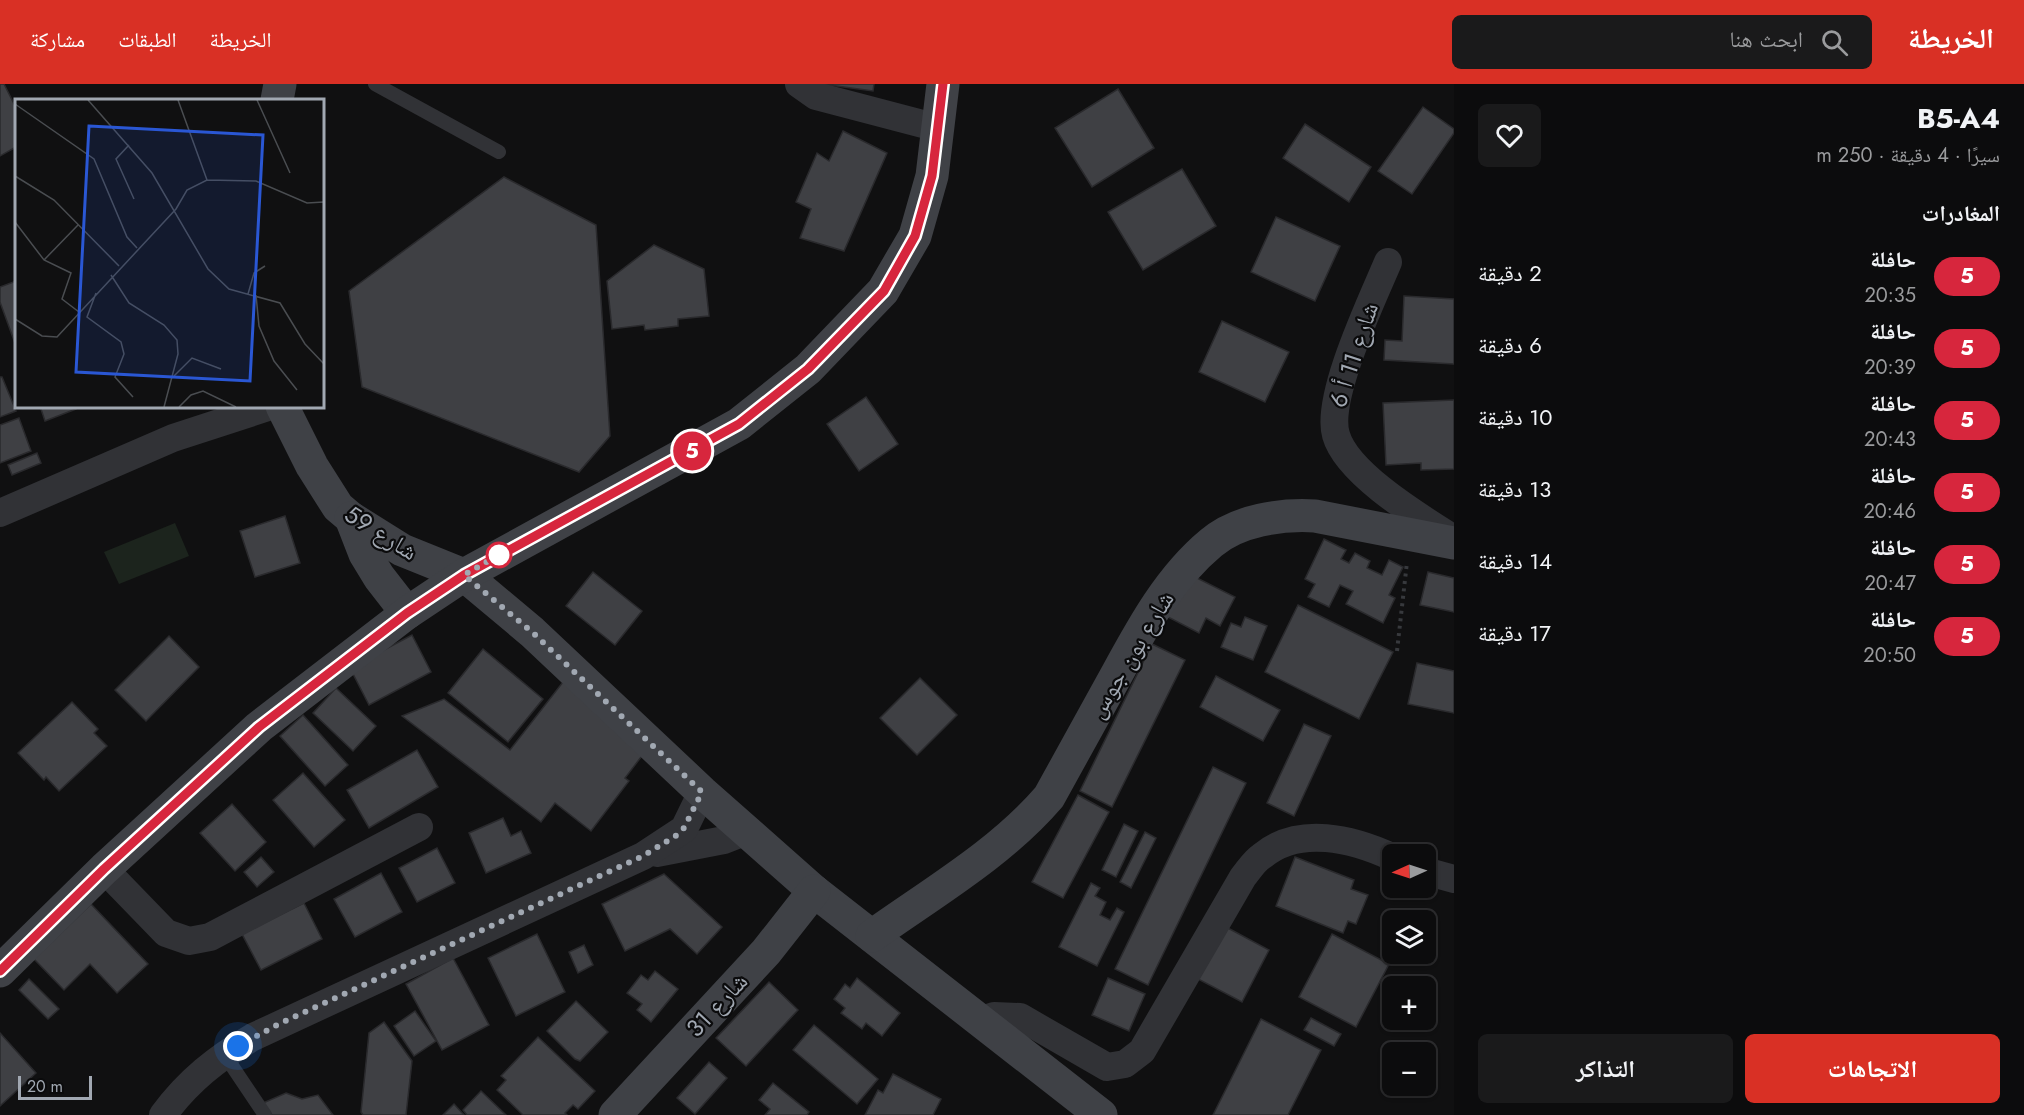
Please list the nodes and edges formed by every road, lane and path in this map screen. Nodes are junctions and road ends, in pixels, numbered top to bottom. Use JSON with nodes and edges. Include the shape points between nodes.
{"nodes":[{"id":1,"x":280,"y":84,"type":"edge"},
{"id":2,"x":375,"y":84,"type":"edge"},
{"id":3,"x":799,"y":84,"type":"edge"},
{"id":4,"x":942,"y":84,"type":"edge"},
{"id":5,"x":278,"y":99,"type":"edge"},
{"id":6,"x":938,"y":128,"type":"junction"},
{"id":7,"x":499,"y":152,"type":"dead end"},
{"id":8,"x":1388,"y":262,"type":"dead end"},
{"id":9,"x":265,"y":408,"type":"edge"},
{"id":10,"x":283,"y":408,"type":"edge"},
{"id":11,"x":0,"y":513,"type":"edge"},
{"id":12,"x":351,"y":518,"type":"junction"},
{"id":13,"x":1411,"y":536,"type":"junction"},
{"id":14,"x":1454,"y":541,"type":"edge"},
{"id":15,"x":464,"y":575,"type":"junction"},
{"id":16,"x":407,"y":613,"type":"junction"},
{"id":17,"x":1397,"y":651,"type":"dead end"},
{"id":18,"x":702,"y":792,"type":"junction"},
{"id":19,"x":419,"y":827,"type":"dead end"},
{"id":20,"x":747,"y":831,"type":"junction"},
{"id":21,"x":1382,"y":853,"type":"edge"},
{"id":22,"x":643,"y":856,"type":"junction"},
{"id":23,"x":104,"y":869,"type":"junction"},
{"id":24,"x":1436,"y":874,"type":"edge"},
{"id":25,"x":1454,"y":879,"type":"edge"},
{"id":26,"x":814,"y":891,"type":"junction"},
{"id":27,"x":872,"y":936,"type":"junction"},
{"id":28,"x":0,"y":971,"type":"edge"},
{"id":29,"x":980,"y":1021,"type":"junction"},
{"id":30,"x":224,"y":1054,"type":"junction"},
{"id":31,"x":163,"y":1115,"type":"edge"},
{"id":32,"x":265,"y":1115,"type":"edge"},
{"id":33,"x":615,"y":1115,"type":"edge"},
{"id":34,"x":1099,"y":1115,"type":"edge"}],
"edges":[{"from":1,"to":5,"type":"street"},
{"from":2,"to":7,"type":"lane"},
{"from":3,"to":6,"type":"street","via":[[816,96]]},
{"from":4,"to":6,"type":"street"},
{"from":6,"to":15,"type":"street","via":[[932,176],[915,236],[884,291],[808,369],[739,424]]},
{"from":8,"to":14,"type":"street","name":"شارع 11 أ 6","via":[[1355,338],[1338,394],[1333,417],[1336,436],[1356,467],[1375,484]]},
{"from":9,"to":11,"type":"street","via":[[173,438]]},
{"from":10,"to":12,"type":"street","name":"شارع 59","via":[[312,466],[338,507]]},
{"from":12,"to":15,"type":"street","name":"شارع 59","via":[[402,550]]},
{"from":12,"to":16,"type":"street","via":[[365,554]]},
{"from":13,"to":14,"type":"street","name":"شارع بون جوس"},
{"from":13,"to":17,"type":"path"},
{"from":13,"to":27,"type":"street","name":"شارع بون جوس","via":[[1296,515],[1236,528],[1212,542],[1151,613],[1049,797],[1029,820],[976,863]]},
{"from":15,"to":16,"type":"street"},
{"from":15,"to":18,"type":"street","name":"شارع 59","via":[[532,632]]},
{"from":16,"to":23,"type":"street","via":[[259,727]]},
{"from":18,"to":20,"type":"street","name":"شارع 59"},
{"from":18,"to":22,"type":"street","via":[[684,828]]},
{"from":19,"to":23,"type":"street","via":[[210,937],[189,941],[166,933]]},
{"from":20,"to":22,"type":"street","via":[[724,840]]},
{"from":20,"to":26,"type":"street","name":"شارع 59"},
{"from":21,"to":29,"type":"street","via":[[1330,838],[1306,838],[1262,855],[1243,877],[1142,1051],[1125,1064],[1105,1067],[1020,1017],[994,1016]]},
{"from":22,"to":30,"type":"street","via":[[279,1024]]},
{"from":23,"to":28,"type":"street"},
{"from":24,"to":25,"type":"street"},
{"from":26,"to":27,"type":"street","name":"شارع 59"},
{"from":26,"to":33,"type":"street","name":"شارع 31","via":[[766,952]]},
{"from":27,"to":29,"type":"street","name":"شارع 59"},
{"from":29,"to":34,"type":"street","name":"شارع 59"},
{"from":30,"to":31,"type":"street","via":[[197,1075]]},
{"from":30,"to":32,"type":"lane"}]}
